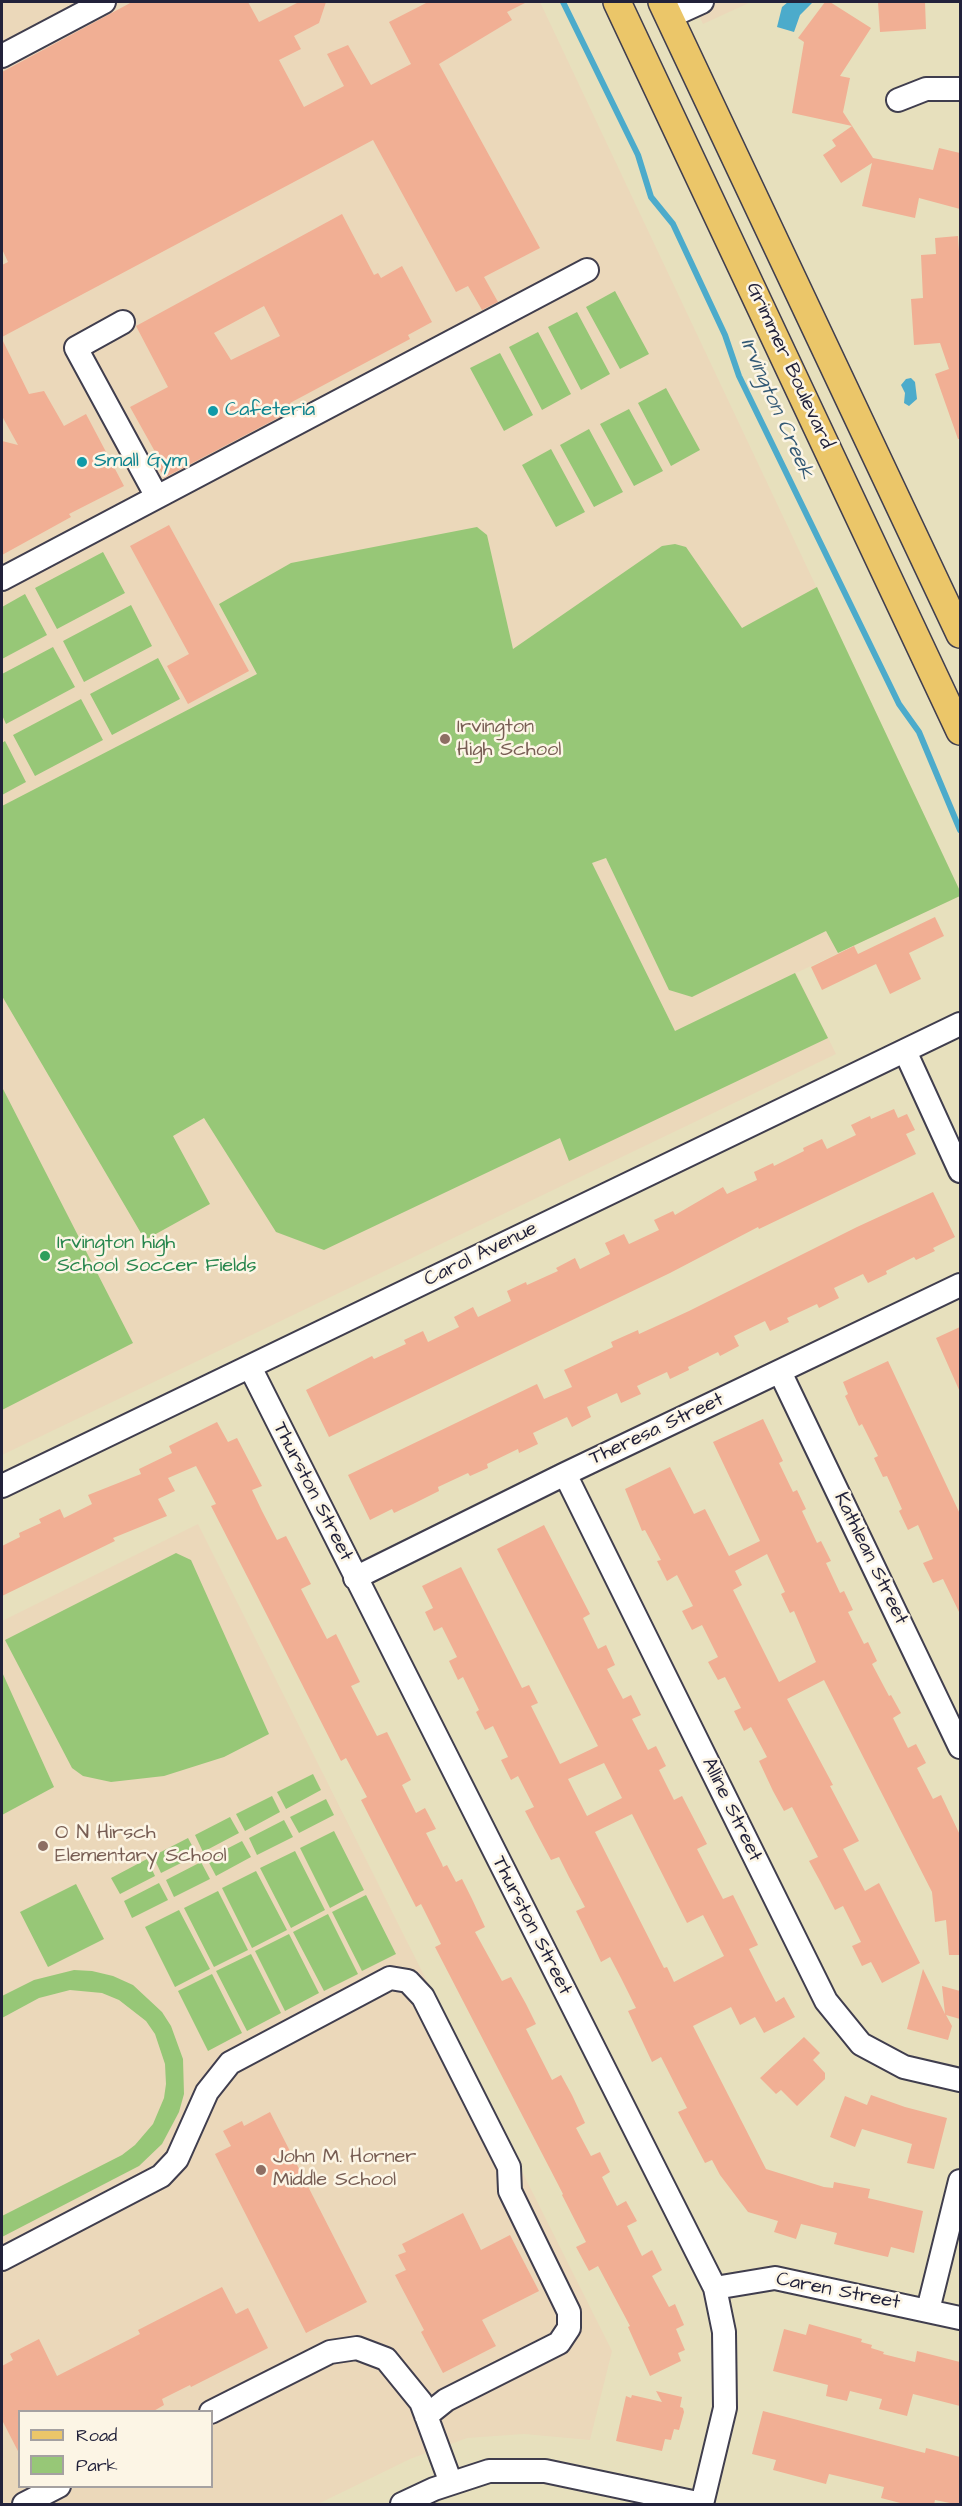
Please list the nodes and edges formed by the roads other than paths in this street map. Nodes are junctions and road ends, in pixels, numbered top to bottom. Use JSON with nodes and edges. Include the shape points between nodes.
{"nodes":[{"id":1,"x":104,"y":2,"type":"edge"},
{"id":2,"x":617,"y":2,"type":"edge"},
{"id":3,"x":702,"y":2,"type":"edge"},
{"id":4,"x":665,"y":9,"type":"edge"},
{"id":5,"x":2,"y":56,"type":"edge"},
{"id":6,"x":960,"y":89,"type":"edge"},
{"id":7,"x":898,"y":100,"type":"dead end"},
{"id":8,"x":587,"y":270,"type":"dead end"},
{"id":9,"x":123,"y":322,"type":"dead end"},
{"id":10,"x":157,"y":497,"type":"junction"},
{"id":11,"x":2,"y":579,"type":"edge"},
{"id":12,"x":960,"y":634,"type":"edge"},
{"id":13,"x":960,"y":731,"type":"edge"},
{"id":14,"x":960,"y":1024,"type":"edge"},
{"id":15,"x":905,"y":1051,"type":"junction"},
{"id":16,"x":960,"y":1171,"type":"edge"},
{"id":17,"x":960,"y":1285,"type":"edge"},
{"id":18,"x":250,"y":1367,"type":"junction"},
{"id":19,"x":780,"y":1372,"type":"junction"},
{"id":20,"x":564,"y":1474,"type":"junction"},
{"id":21,"x":2,"y":1486,"type":"edge"},
{"id":22,"x":355,"y":1578,"type":"junction"},
{"id":23,"x":960,"y":1747,"type":"edge"},
{"id":24,"x":960,"y":2080,"type":"edge"},
{"id":25,"x":960,"y":2181,"type":"edge"},
{"id":26,"x":2,"y":2259,"type":"edge"},
{"id":27,"x":715,"y":2288,"type":"junction"},
{"id":28,"x":928,"y":2310,"type":"junction"},
{"id":29,"x":960,"y":2318,"type":"edge"},
{"id":30,"x":213,"y":2411,"type":"edge"},
{"id":31,"x":426,"y":2416,"type":"junction"},
{"id":32,"x":451,"y":2483,"type":"junction"},
{"id":33,"x":55,"y":2494,"type":"edge"},
{"id":34,"x":24,"y":2505,"type":"edge"},
{"id":35,"x":402,"y":2505,"type":"edge"},
{"id":36,"x":702,"y":2505,"type":"edge"}],
"edges":[{"from":1,"to":5,"type":"street"},
{"from":2,"to":13,"type":"main road","name":"Grimmer Boulevard"},
{"from":3,"to":4,"type":"street"},
{"from":4,"to":12,"type":"main road","name":"Grimmer Boulevard"},
{"from":6,"to":7,"type":"street","via":[[926,89]]},
{"from":8,"to":10,"type":"street"},
{"from":9,"to":10,"type":"street","via":[[76,348]]},
{"from":10,"to":11,"type":"street"},
{"from":14,"to":15,"type":"street","name":"Carol Avenue"},
{"from":15,"to":16,"type":"street"},
{"from":15,"to":18,"type":"street","name":"Carol Avenue"},
{"from":17,"to":19,"type":"street","name":"Theresa Street"},
{"from":18,"to":21,"type":"street","name":"Carol Avenue"},
{"from":18,"to":22,"type":"street","name":"Thurston Street"},
{"from":19,"to":20,"type":"street","name":"Theresa Street"},
{"from":19,"to":23,"type":"street","name":"Kathlean Street"},
{"from":20,"to":22,"type":"street","name":"Theresa Street"},
{"from":20,"to":24,"type":"street","name":"Alline Street","via":[[826,2001],[861,2044],[904,2067]]},
{"from":22,"to":27,"type":"street","name":"Thurston Street"},
{"from":25,"to":28,"type":"street"},
{"from":26,"to":31,"type":"street","via":[[161,2176],[177,2159],[207,2092],[230,2063],[390,1978],[408,1981],[423,1997],[509,2167],[510,2191],[569,2312],[569,2328],[559,2343],[446,2400]]},
{"from":27,"to":28,"type":"street","name":"Caren Street","via":[[775,2278]]},
{"from":27,"to":36,"type":"street","name":"Thurston Street","via":[[723,2332],[725,2408]]},
{"from":28,"to":29,"type":"street","name":"Caren Street"},
{"from":30,"to":31,"type":"street","via":[[330,2352],[357,2348],[386,2359],[421,2402]]},
{"from":31,"to":32,"type":"street"},
{"from":32,"to":35,"type":"street"},
{"from":32,"to":36,"type":"street","via":[[489,2471],[545,2472]]},
{"from":33,"to":34,"type":"street"}]}
